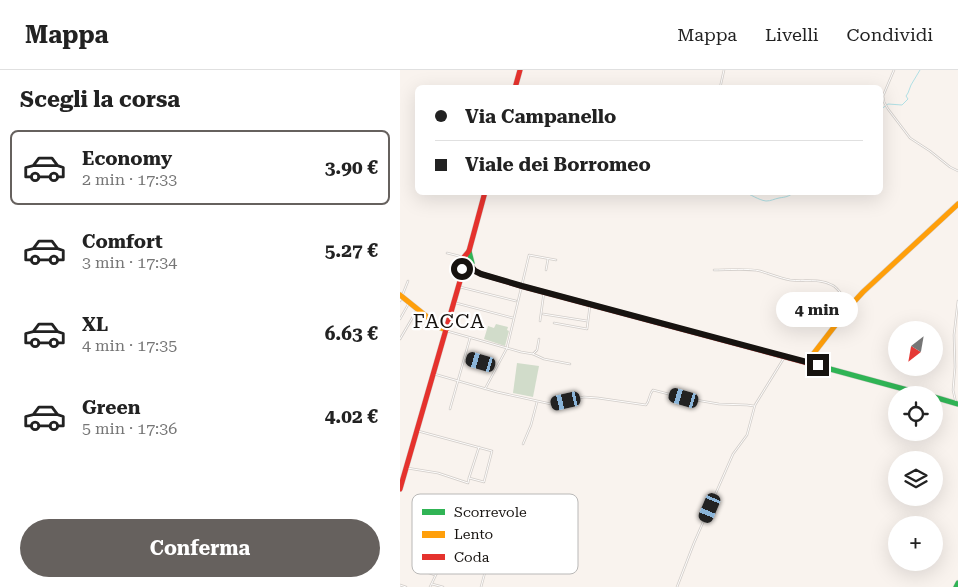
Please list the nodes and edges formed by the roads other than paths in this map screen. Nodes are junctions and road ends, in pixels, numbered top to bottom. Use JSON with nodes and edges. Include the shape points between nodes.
{"nodes":[{"id":1,"x":520,"y":70,"type":"edge"},
{"id":2,"x":724,"y":70,"type":"edge"},
{"id":3,"x":894,"y":70,"type":"edge"},
{"id":4,"x":516,"y":85,"type":"edge"},
{"id":5,"x":721,"y":85,"type":"edge"},
{"id":6,"x":883,"y":96,"type":"joint"},
{"id":7,"x":958,"y":171,"type":"edge"},
{"id":8,"x":484,"y":195,"type":"edge"},
{"id":9,"x":958,"y":204,"type":"edge"},
{"id":10,"x":447,"y":253,"type":"dead end"},
{"id":11,"x":466,"y":258,"type":"junction"},
{"id":12,"x":548,"y":259,"type":"junction"},
{"id":13,"x":556,"y":260,"type":"dead end"},
{"id":14,"x":466,"y":267,"type":"junction"},
{"id":15,"x":546,"y":270,"type":"dead end"},
{"id":16,"x":714,"y":270,"type":"dead end"},
{"id":17,"x":408,"y":281,"type":"dead end"},
{"id":18,"x":522,"y":286,"type":"junction"},
{"id":19,"x":458,"y":287,"type":"junction"},
{"id":20,"x":544,"y":292,"type":"junction"},
{"id":21,"x":401,"y":297,"type":"edge"},
{"id":22,"x":958,"y":301,"type":"edge"},
{"id":23,"x":410,"y":302,"type":"junction"},
{"id":24,"x":517,"y":302,"type":"junction"},
{"id":25,"x":454,"y":303,"type":"junction"},
{"id":26,"x":590,"y":304,"type":"junction"},
{"id":27,"x":851,"y":305,"type":"junction"},
{"id":28,"x":418,"y":309,"type":"junction"},
{"id":29,"x":543,"y":314,"type":"dead end"},
{"id":30,"x":513,"y":318,"type":"junction"},
{"id":31,"x":400,"y":319,"type":"edge"},
{"id":32,"x":540,"y":321,"type":"dead end"},
{"id":33,"x":588,"y":321,"type":"junction"},
{"id":34,"x":554,"y":323,"type":"dead end"},
{"id":35,"x":446,"y":329,"type":"junction"},
{"id":36,"x":470,"y":337,"type":"junction"},
{"id":37,"x":400,"y":339,"type":"edge"},
{"id":38,"x":539,"y":339,"type":"dead end"},
{"id":39,"x":507,"y":348,"type":"junction"},
{"id":40,"x":533,"y":354,"type":"junction"},
{"id":41,"x":785,"y":356,"type":"junction"},
{"id":42,"x":464,"y":357,"type":"junction"},
{"id":43,"x":481,"y":362,"type":"dead end"},
{"id":44,"x":806,"y":362,"type":"junction"},
{"id":45,"x":570,"y":364,"type":"dead end"},
{"id":46,"x":433,"y":374,"type":"junction"},
{"id":47,"x":458,"y":381,"type":"junction"},
{"id":48,"x":893,"y":386,"type":"edge"},
{"id":49,"x":485,"y":389,"type":"junction"},
{"id":50,"x":943,"y":399,"type":"edge"},
{"id":51,"x":537,"y":401,"type":"junction"},
{"id":52,"x":957,"y":403,"type":"edge"},
{"id":53,"x":754,"y":406,"type":"junction"},
{"id":54,"x":450,"y":409,"type":"dead end"},
{"id":55,"x":417,"y":431,"type":"junction"},
{"id":56,"x":523,"y":444,"type":"dead end"},
{"id":57,"x":479,"y":447,"type":"junction"},
{"id":58,"x":406,"y":468,"type":"junction"},
{"id":59,"x":470,"y":478,"type":"junction"},
{"id":60,"x":400,"y":489,"type":"edge"},
{"id":61,"x":433,"y":574,"type":"edge"},
{"id":62,"x":486,"y":574,"type":"edge"},
{"id":63,"x":436,"y":575,"type":"joint"},
{"id":64,"x":958,"y":583,"type":"edge"},
{"id":65,"x":432,"y":584,"type":"junction"},
{"id":66,"x":400,"y":585,"type":"edge"},
{"id":67,"x":406,"y":587,"type":"edge"},
{"id":68,"x":430,"y":587,"type":"edge"},
{"id":69,"x":443,"y":587,"type":"edge"},
{"id":70,"x":482,"y":587,"type":"edge"},
{"id":71,"x":677,"y":587,"type":"edge"},
{"id":72,"x":956,"y":587,"type":"edge"}],
"edges":[{"from":1,"to":4,"type":"main road"},
{"from":2,"to":5,"type":"street"},
{"from":3,"to":6,"type":"street"},
{"from":6,"to":7,"type":"street","via":[[887,107],[910,138]]},
{"from":8,"to":11,"type":"main road"},
{"from":9,"to":27,"type":"main road"},
{"from":10,"to":11,"type":"street"},
{"from":11,"to":14,"type":"main road","via":[[472,263]]},
{"from":11,"to":14,"type":"main road","via":[[460,262]]},
{"from":12,"to":13,"type":"street"},
{"from":12,"to":15,"type":"street"},
{"from":12,"to":18,"type":"street","via":[[529,255]]},
{"from":14,"to":18,"type":"main road"},
{"from":14,"to":19,"type":"main road"},
{"from":16,"to":27,"type":"street","via":[[759,270],[791,280],[824,282],[837,288]]},
{"from":17,"to":21,"type":"street"},
{"from":18,"to":20,"type":"main road"},
{"from":18,"to":24,"type":"street"},
{"from":19,"to":24,"type":"street"},
{"from":19,"to":25,"type":"main road"},
{"from":20,"to":26,"type":"main road"},
{"from":20,"to":32,"type":"street"},
{"from":21,"to":23,"type":"main road"},
{"from":22,"to":52,"type":"street","via":[[953,390]]},
{"from":23,"to":28,"type":"main road"},
{"from":23,"to":31,"type":"street"},
{"from":24,"to":30,"type":"street"},
{"from":25,"to":30,"type":"street"},
{"from":25,"to":35,"type":"main road"},
{"from":26,"to":33,"type":"street"},
{"from":26,"to":41,"type":"main road"},
{"from":27,"to":44,"type":"main road"},
{"from":28,"to":35,"type":"main road"},
{"from":28,"to":37,"type":"street"},
{"from":29,"to":33,"type":"street"},
{"from":30,"to":39,"type":"street"},
{"from":33,"to":34,"type":"street","via":[[587,329]]},
{"from":35,"to":36,"type":"street"},
{"from":35,"to":46,"type":"main road"},
{"from":36,"to":39,"type":"street"},
{"from":36,"to":42,"type":"street"},
{"from":38,"to":40,"type":"street"},
{"from":39,"to":40,"type":"street"},
{"from":39,"to":49,"type":"street"},
{"from":40,"to":45,"type":"street","via":[[544,360]]},
{"from":41,"to":44,"type":"main road"},
{"from":41,"to":53,"type":"street"},
{"from":42,"to":43,"type":"street"},
{"from":42,"to":47,"type":"street"},
{"from":44,"to":48,"type":"main road"},
{"from":46,"to":47,"type":"street"},
{"from":46,"to":55,"type":"main road"},
{"from":47,"to":49,"type":"street"},
{"from":47,"to":54,"type":"street"},
{"from":49,"to":51,"type":"street"},
{"from":50,"to":52,"type":"main road"},
{"from":51,"to":53,"type":"street","via":[[551,404],[593,397],[646,405],[653,390],[719,404]]},
{"from":51,"to":56,"type":"street"},
{"from":53,"to":71,"type":"street","via":[[747,435],[733,454]]},
{"from":55,"to":57,"type":"street"},
{"from":55,"to":58,"type":"main road"},
{"from":57,"to":59,"type":"street"},
{"from":57,"to":59,"type":"street","via":[[492,453],[484,482]]},
{"from":58,"to":59,"type":"street","via":[[438,472],[468,483]]},
{"from":58,"to":60,"type":"main road"},
{"from":61,"to":63,"type":"street"},
{"from":62,"to":70,"type":"street"},
{"from":63,"to":65,"type":"street"},
{"from":64,"to":72,"type":"main road"},
{"from":65,"to":68,"type":"street"},
{"from":65,"to":69,"type":"street"},
{"from":66,"to":67,"type":"street"}]}
